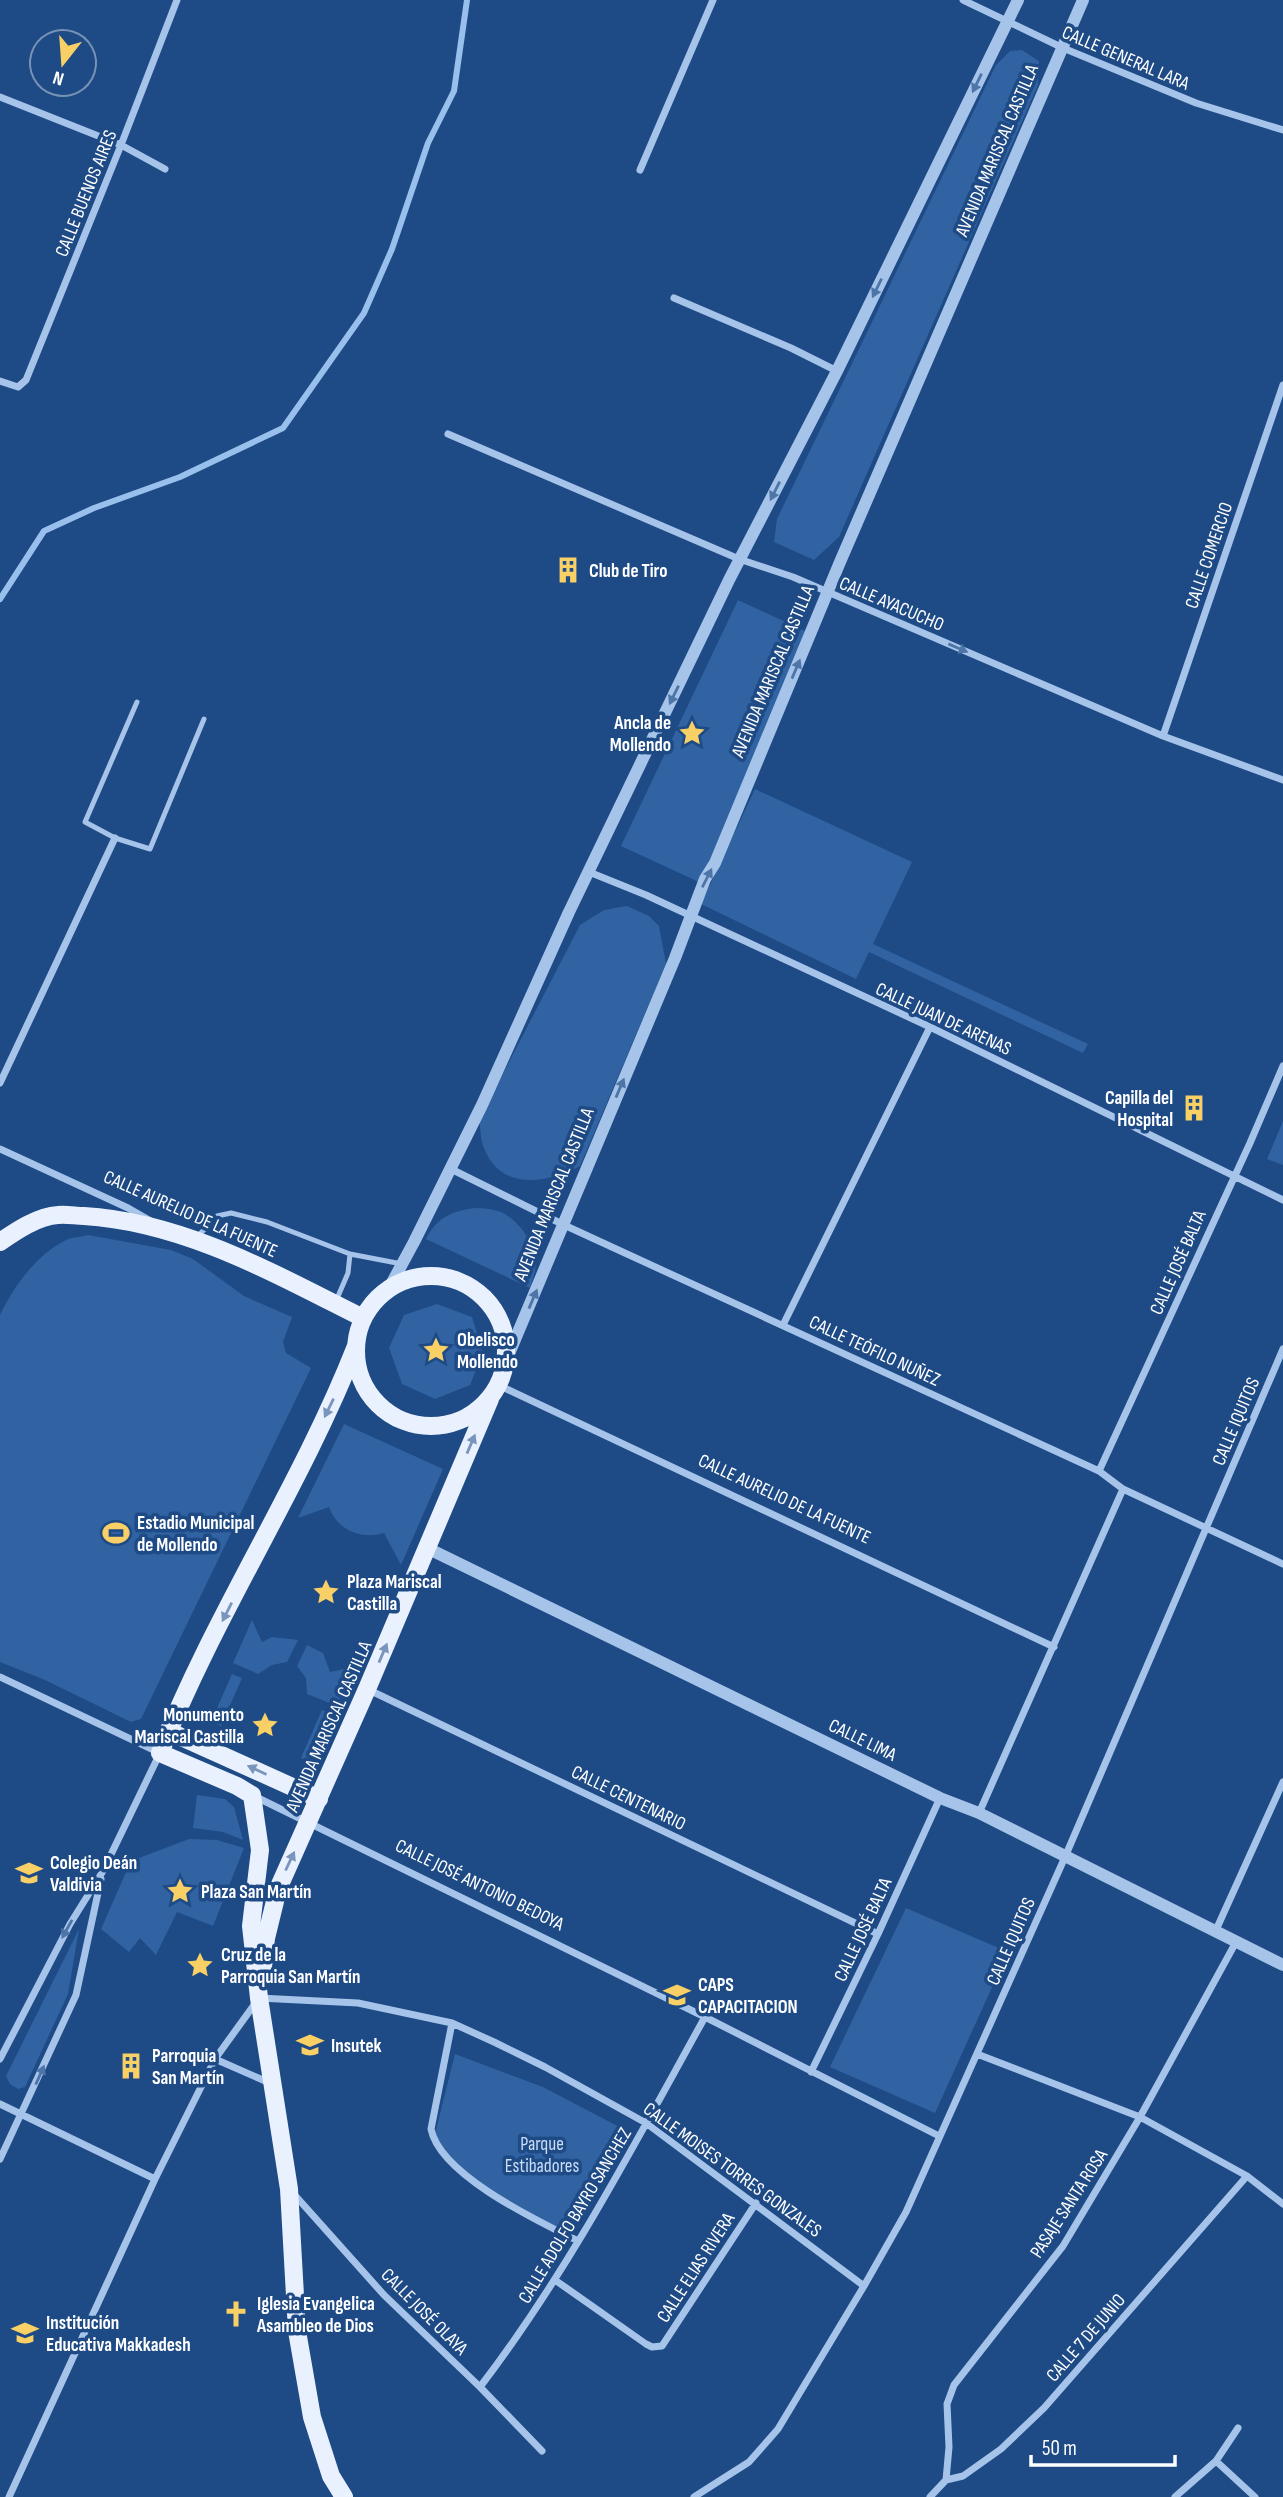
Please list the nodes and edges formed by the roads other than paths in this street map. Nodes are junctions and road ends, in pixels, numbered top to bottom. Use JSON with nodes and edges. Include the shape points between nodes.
{"nodes":[{"id":1,"x":177,"y":0,"type":"edge"},
{"id":2,"x":713,"y":0,"type":"edge"},
{"id":3,"x":963,"y":0,"type":"edge"},
{"id":4,"x":1018,"y":0,"type":"edge"},
{"id":5,"x":1083,"y":0,"type":"edge"},
{"id":6,"x":1007,"y":22,"type":"junction"},
{"id":7,"x":1063,"y":48,"type":"junction"},
{"id":8,"x":0,"y":97,"type":"edge"},
{"id":9,"x":1283,"y":130,"type":"edge"},
{"id":10,"x":121,"y":145,"type":"junction"},
{"id":11,"x":165,"y":169,"type":"dead end"},
{"id":12,"x":640,"y":170,"type":"dead end"},
{"id":13,"x":674,"y":298,"type":"dead end"},
{"id":14,"x":837,"y":371,"type":"junction"},
{"id":15,"x":0,"y":381,"type":"edge"},
{"id":16,"x":1283,"y":385,"type":"edge"},
{"id":17,"x":448,"y":433,"type":"dead end"},
{"id":18,"x":739,"y":559,"type":"junction"},
{"id":19,"x":828,"y":592,"type":"junction"},
{"id":20,"x":137,"y":702,"type":"dead end"},
{"id":21,"x":204,"y":719,"type":"dead end"},
{"id":22,"x":1163,"y":736,"type":"junction"},
{"id":23,"x":1283,"y":780,"type":"edge"},
{"id":24,"x":115,"y":838,"type":"junction"},
{"id":25,"x":589,"y":872,"type":"junction"},
{"id":26,"x":690,"y":917,"type":"junction"},
{"id":27,"x":930,"y":1027,"type":"junction"},
{"id":28,"x":1283,"y":1066,"type":"edge"},
{"id":29,"x":0,"y":1083,"type":"edge"},
{"id":30,"x":0,"y":1149,"type":"edge"},
{"id":31,"x":451,"y":1169,"type":"junction"},
{"id":32,"x":1234,"y":1175,"type":"junction"},
{"id":33,"x":1283,"y":1200,"type":"edge"},
{"id":34,"x":564,"y":1225,"type":"junction"},
{"id":35,"x":162,"y":1228,"type":"junction"},
{"id":36,"x":194,"y":1241,"type":"junction"},
{"id":37,"x":0,"y":1242,"type":"edge"},
{"id":38,"x":350,"y":1254,"type":"junction"},
{"id":39,"x":402,"y":1264,"type":"junction"},
{"id":40,"x":388,"y":1290,"type":"junction"},
{"id":41,"x":335,"y":1304,"type":"junction"},
{"id":42,"x":363,"y":1318,"type":"junction"},
{"id":43,"x":783,"y":1325,"type":"junction"},
{"id":44,"x":356,"y":1346,"type":"junction"},
{"id":45,"x":1283,"y":1349,"type":"edge"},
{"id":46,"x":506,"y":1362,"type":"junction"},
{"id":47,"x":494,"y":1392,"type":"junction"},
{"id":48,"x":1099,"y":1471,"type":"junction"},
{"id":49,"x":1123,"y":1489,"type":"junction"},
{"id":50,"x":1207,"y":1529,"type":"junction"},
{"id":51,"x":427,"y":1548,"type":"junction"},
{"id":52,"x":1283,"y":1564,"type":"edge"},
{"id":53,"x":1054,"y":1647,"type":"junction"},
{"id":54,"x":0,"y":1677,"type":"edge"},
{"id":55,"x":367,"y":1689,"type":"junction"},
{"id":56,"x":168,"y":1731,"type":"junction"},
{"id":57,"x":160,"y":1753,"type":"junction"},
{"id":58,"x":1283,"y":1782,"type":"edge"},
{"id":59,"x":251,"y":1796,"type":"junction"},
{"id":60,"x":940,"y":1798,"type":"junction"},
{"id":61,"x":319,"y":1799,"type":"junction"},
{"id":62,"x":979,"y":1813,"type":"junction"},
{"id":63,"x":308,"y":1824,"type":"junction"},
{"id":64,"x":1065,"y":1857,"type":"junction"},
{"id":65,"x":103,"y":1871,"type":"junction"},
{"id":66,"x":1216,"y":1930,"type":"junction"},
{"id":67,"x":878,"y":1934,"type":"junction"},
{"id":68,"x":1236,"y":1942,"type":"junction"},
{"id":69,"x":1283,"y":1965,"type":"edge"},
{"id":70,"x":259,"y":1998,"type":"junction"},
{"id":71,"x":705,"y":2017,"type":"junction"},
{"id":72,"x":452,"y":2023,"type":"junction"},
{"id":73,"x":977,"y":2054,"type":"junction"},
{"id":74,"x":0,"y":2059,"type":"edge"},
{"id":75,"x":215,"y":2059,"type":"junction"},
{"id":76,"x":810,"y":2072,"type":"junction"},
{"id":77,"x":272,"y":2084,"type":"junction"},
{"id":78,"x":0,"y":2104,"type":"edge"},
{"id":79,"x":21,"y":2116,"type":"junction"},
{"id":80,"x":1140,"y":2117,"type":"junction"},
{"id":81,"x":646,"y":2123,"type":"junction"},
{"id":82,"x":939,"y":2136,"type":"junction"},
{"id":83,"x":0,"y":2159,"type":"edge"},
{"id":84,"x":1247,"y":2176,"type":"junction"},
{"id":85,"x":155,"y":2179,"type":"junction"},
{"id":86,"x":289,"y":2189,"type":"junction"},
{"id":87,"x":755,"y":2203,"type":"junction"},
{"id":88,"x":1283,"y":2204,"type":"edge"},
{"id":89,"x":578,"y":2241,"type":"junction"},
{"id":90,"x":555,"y":2280,"type":"junction"},
{"id":91,"x":864,"y":2286,"type":"junction"},
{"id":92,"x":480,"y":2387,"type":"junction"},
{"id":93,"x":1238,"y":2428,"type":"dead end"},
{"id":94,"x":542,"y":2451,"type":"dead end"},
{"id":95,"x":1216,"y":2461,"type":"junction"},
{"id":96,"x":946,"y":2480,"type":"junction"},
{"id":97,"x":9,"y":2497,"type":"edge"},
{"id":98,"x":344,"y":2497,"type":"edge"},
{"id":99,"x":694,"y":2497,"type":"edge"},
{"id":100,"x":930,"y":2497,"type":"edge"},
{"id":101,"x":1175,"y":2497,"type":"edge"},
{"id":102,"x":1255,"y":2497,"type":"edge"}],
"edges":[{"from":1,"to":10,"type":"street","name":"CALLE BUENOS AIRES"},
{"from":2,"to":12,"type":"street"},
{"from":3,"to":6,"type":"street","name":"CALLE GENERAL LARA"},
{"from":4,"to":6,"type":"street"},
{"from":5,"to":7,"type":"street","name":"AVENIDA MARISCAL CASTILLA"},
{"from":6,"to":7,"type":"street","name":"CALLE GENERAL LARA"},
{"from":6,"to":14,"type":"street","one_way":true},
{"from":7,"to":9,"type":"street","name":"CALLE GENERAL LARA","via":[[1196,103]]},
{"from":7,"to":19,"type":"street","name":"AVENIDA MARISCAL CASTILLA"},
{"from":8,"to":10,"type":"street"},
{"from":10,"to":11,"type":"street"},
{"from":10,"to":15,"type":"street","name":"CALLE BUENOS AIRES","via":[[26,380],[18,387]]},
{"from":13,"to":14,"type":"street"},
{"from":14,"to":18,"type":"street","one_way":true},
{"from":16,"to":22,"type":"street","name":"CALLE COMERCIO"},
{"from":17,"to":18,"type":"street","name":"CALLE AYACUCHO"},
{"from":18,"to":19,"type":"street","name":"CALLE AYACUCHO"},
{"from":18,"to":25,"type":"street","one_way":true},
{"from":19,"to":22,"type":"street","name":"CALLE AYACUCHO","one_way":true},
{"from":26,"to":19,"type":"street","name":"AVENIDA MARISCAL CASTILLA","one_way":true},
{"from":20,"to":24,"type":"lane","via":[[85,822]]},
{"from":21,"to":24,"type":"lane","via":[[150,849]]},
{"from":22,"to":23,"type":"street","name":"CALLE AYACUCHO"},
{"from":24,"to":29,"type":"street"},
{"from":25,"to":26,"type":"street","name":"CALLE JUAN DE ARENAS"},
{"from":25,"to":31,"type":"street"},
{"from":26,"to":27,"type":"street","name":"CALLE JUAN DE ARENAS"},
{"from":34,"to":26,"type":"street","name":"AVENIDA MARISCAL CASTILLA","one_way":true},
{"from":27,"to":32,"type":"street","name":"CALLE JUAN DE ARENAS"},
{"from":27,"to":43,"type":"street"},
{"from":28,"to":32,"type":"street","name":"CALLE JOSÉ BALTA"},
{"from":30,"to":35,"type":"street","name":"CALLE AURELIO DE LA FUENTE"},
{"from":31,"to":34,"type":"street","name":"CALLE TEÓFILO NUÑEZ"},
{"from":31,"to":39,"type":"street"},
{"from":32,"to":33,"type":"street","name":"CALLE JUAN DE ARENAS"},
{"from":32,"to":48,"type":"street","name":"CALLE JOSÉ BALTA"},
{"from":34,"to":43,"type":"street","name":"CALLE TEÓFILO NUÑEZ"},
{"from":46,"to":34,"type":"street","name":"AVENIDA MARISCAL CASTILLA","one_way":true},
{"from":35,"to":36,"type":"main road","name":"CALLE AURELIO DE LA FUENTE"},
{"from":35,"to":37,"type":"main road","via":[[111,1218],[55,1215],[19,1228]]},
{"from":36,"to":38,"type":"lane","via":[[216,1216],[231,1213]]},
{"from":36,"to":41,"type":"main road","name":"CALLE AURELIO DE LA FUENTE"},
{"from":38,"to":39,"type":"lane"},
{"from":38,"to":41,"type":"lane","via":[[348,1273]]},
{"from":39,"to":40,"type":"street"},
{"from":40,"to":42,"type":"main road"},
{"from":40,"to":46,"type":"main road","via":[[431,1276],[474,1289],[499,1319],[507,1343]]},
{"from":41,"to":42,"type":"main road","name":"CALLE AURELIO DE LA FUENTE"},
{"from":42,"to":44,"type":"main road"},
{"from":43,"to":48,"type":"street","name":"CALLE TEÓFILO NUÑEZ"},
{"from":44,"to":47,"type":"main road","via":[[362,1381],[385,1409],[402,1420],[419,1425],[459,1420]]},
{"from":44,"to":56,"type":"main road","one_way":true},
{"from":45,"to":50,"type":"street","name":"CALLE IQUITOS"},
{"from":46,"to":47,"type":"main road"},
{"from":51,"to":47,"type":"main road","name":"AVENIDA MARISCAL CASTILLA","one_way":true},
{"from":47,"to":53,"type":"street","name":"CALLE AURELIO DE LA FUENTE"},
{"from":48,"to":49,"type":"street","name":"CALLE TEÓFILO NUÑEZ"},
{"from":49,"to":50,"type":"street","name":"CALLE TEÓFILO NUÑEZ"},
{"from":49,"to":53,"type":"street"},
{"from":50,"to":52,"type":"street","name":"CALLE TEÓFILO NUÑEZ"},
{"from":50,"to":64,"type":"street","name":"CALLE IQUITOS"},
{"from":55,"to":51,"type":"main road","name":"AVENIDA MARISCAL CASTILLA","one_way":true},
{"from":51,"to":60,"type":"street","name":"CALLE LIMA"},
{"from":53,"to":62,"type":"street"},
{"from":54,"to":57,"type":"street","name":"CALLE JOSÉ ANTONIO BEDOYA"},
{"from":55,"to":61,"type":"main road","name":"AVENIDA MARISCAL CASTILLA"},
{"from":55,"to":67,"type":"street","name":"CALLE CENTENARIO"},
{"from":56,"to":57,"type":"main road"},
{"from":61,"to":56,"type":"main road","one_way":true},
{"from":57,"to":59,"type":"main road","name":"CALLE JOSÉ ANTONIO BEDOYA"},
{"from":57,"to":65,"type":"street"},
{"from":58,"to":66,"type":"street"},
{"from":59,"to":63,"type":"street","name":"CALLE JOSÉ ANTONIO BEDOYA"},
{"from":59,"to":70,"type":"main road","name":"AVENIDA MARISCAL CASTILLA","via":[[260,1850],[251,1926]]},
{"from":60,"to":62,"type":"street","name":"CALLE LIMA"},
{"from":60,"to":67,"type":"street","name":"CALLE JOSÉ BALTA"},
{"from":61,"to":63,"type":"main road","name":"AVENIDA MARISCAL CASTILLA"},
{"from":62,"to":64,"type":"street","name":"CALLE LIMA"},
{"from":70,"to":63,"type":"main road","name":"AVENIDA MARISCAL CASTILLA","one_way":true,"via":[[278,1889]]},
{"from":63,"to":71,"type":"street","name":"CALLE JOSÉ ANTONIO BEDOYA"},
{"from":64,"to":66,"type":"street","name":"CALLE LIMA"},
{"from":64,"to":73,"type":"street","name":"CALLE IQUITOS"},
{"from":65,"to":74,"type":"street","one_way":true},
{"from":79,"to":65,"type":"street","one_way":true,"via":[[76,1995]]},
{"from":66,"to":68,"type":"street","name":"CALLE LIMA"},
{"from":67,"to":76,"type":"street","name":"CALLE JOSÉ BALTA"},
{"from":68,"to":69,"type":"street","name":"CALLE LIMA"},
{"from":68,"to":80,"type":"street","name":"PASAJE SANTA ROSA"},
{"from":70,"to":72,"type":"street","name":"CALLE MOISES TORRES GONZALES","via":[[358,2004]]},
{"from":70,"to":75,"type":"street","name":"AVENIDA MARISCAL CASTILLA"},
{"from":70,"to":77,"type":"main road"},
{"from":71,"to":76,"type":"street","name":"CALLE JOSÉ ANTONIO BEDOYA"},
{"from":71,"to":81,"type":"street","name":"CALLE ADOLFO BAYRO SANCHEZ"},
{"from":72,"to":81,"type":"street","name":"CALLE MOISES TORRES GONZALES","via":[[545,2067]]},
{"from":72,"to":89,"type":"street","via":[[431,2129],[433,2140],[456,2167],[510,2206]]},
{"from":73,"to":80,"type":"street"},
{"from":73,"to":82,"type":"street","name":"CALLE IQUITOS"},
{"from":75,"to":77,"type":"street"},
{"from":75,"to":85,"type":"street","name":"AVENIDA MARISCAL CASTILLA"},
{"from":76,"to":82,"type":"street","name":"CALLE JOSÉ ANTONIO BEDOYA"},
{"from":77,"to":86,"type":"main road"},
{"from":78,"to":79,"type":"street"},
{"from":79,"to":83,"type":"street"},
{"from":79,"to":85,"type":"street"},
{"from":80,"to":84,"type":"street"},
{"from":80,"to":96,"type":"street","name":"PASAJE SANTA ROSA","via":[[1063,2246],[954,2385],[947,2404]]},
{"from":81,"to":87,"type":"street","name":"CALLE MOISES TORRES GONZALES"},
{"from":81,"to":89,"type":"street","name":"CALLE ADOLFO BAYRO SANCHEZ"},
{"from":82,"to":91,"type":"street","name":"CALLE IQUITOS","via":[[906,2212]]},
{"from":84,"to":88,"type":"street"},
{"from":84,"to":96,"type":"street","name":"CALLE 7 DE JUNIO","via":[[1045,2408],[980,2466]]},
{"from":85,"to":97,"type":"street","name":"AVENIDA MARISCAL CASTILLA"},
{"from":86,"to":92,"type":"street","name":"CALLE JOSÉ OLAYA","via":[[384,2295]]},
{"from":86,"to":98,"type":"main road","via":[[297,2332],[312,2417],[331,2476]]},
{"from":87,"to":90,"type":"street","name":"CALLE ELIAS RIVERA","via":[[662,2346],[646,2344]]},
{"from":87,"to":91,"type":"street","name":"CALLE MOISES TORRES GONZALES"},
{"from":89,"to":90,"type":"street","name":"CALLE ADOLFO BAYRO SANCHEZ"},
{"from":90,"to":92,"type":"street","name":"CALLE ADOLFO BAYRO SANCHEZ"},
{"from":91,"to":99,"type":"street","name":"CALLE IQUITOS","via":[[778,2429],[749,2462]]},
{"from":92,"to":94,"type":"street","name":"CALLE JOSÉ OLAYA"},
{"from":93,"to":95,"type":"street"},
{"from":95,"to":101,"type":"street"},
{"from":95,"to":102,"type":"street"},
{"from":96,"to":100,"type":"street","name":"CALLE 7 DE JUNIO"}]}
